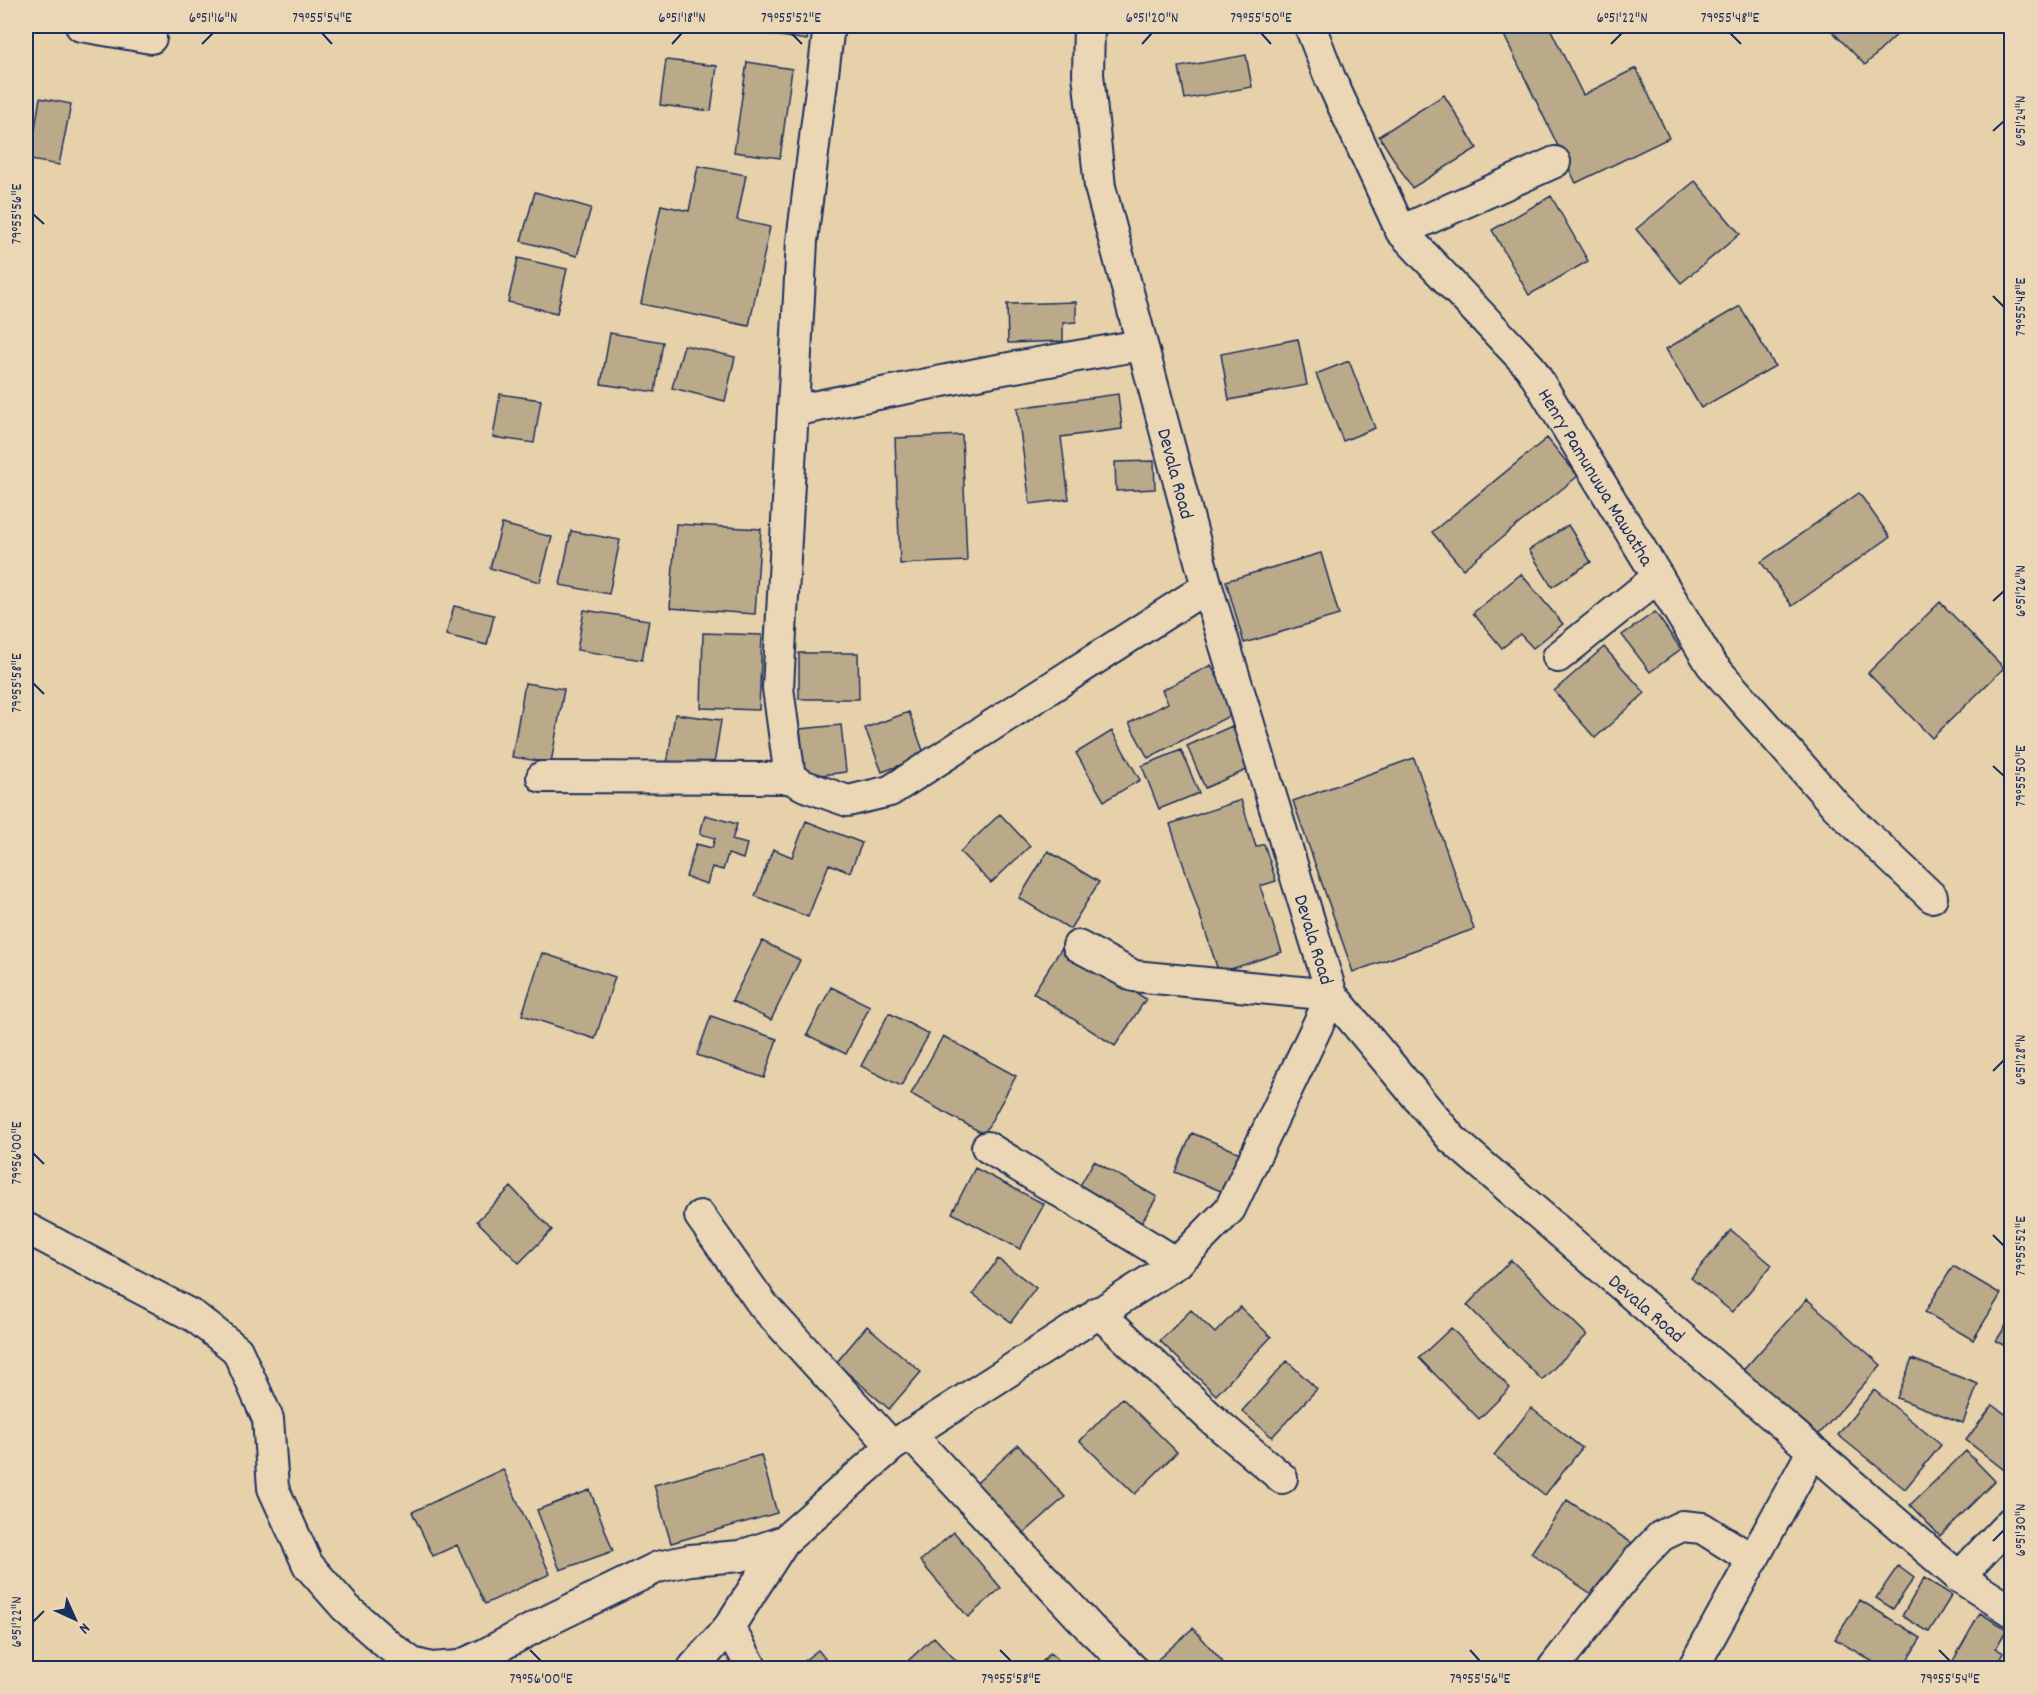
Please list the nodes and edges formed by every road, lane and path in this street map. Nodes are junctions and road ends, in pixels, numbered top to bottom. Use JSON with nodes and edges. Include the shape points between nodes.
{"nodes":[{"id":1,"x":81,"y":26,"type":"edge"},
{"id":2,"x":829,"y":26,"type":"edge"},
{"id":3,"x":1089,"y":26,"type":"edge"},
{"id":4,"x":1311,"y":26,"type":"edge"},
{"id":5,"x":151,"y":38,"type":"dead end"},
{"id":6,"x":1555,"y":162,"type":"dead end"},
{"id":7,"x":1401,"y":231,"type":"junction"},
{"id":8,"x":1141,"y":345,"type":"junction"},
{"id":9,"x":793,"y":411,"type":"junction"},
{"id":10,"x":1658,"y":577,"type":"junction"},
{"id":11,"x":1208,"y":587,"type":"junction"},
{"id":12,"x":1558,"y":657,"type":"dead end"},
{"id":13,"x":542,"y":777,"type":"dead end"},
{"id":14,"x":790,"y":778,"type":"junction"},
{"id":15,"x":1932,"y":897,"type":"dead end"},
{"id":16,"x":1078,"y":946,"type":"dead end"},
{"id":17,"x":1332,"y":995,"type":"junction"},
{"id":18,"x":987,"y":1147,"type":"dead end"},
{"id":19,"x":700,"y":1216,"type":"dead end"},
{"id":20,"x":26,"y":1228,"type":"edge"},
{"id":21,"x":1177,"y":1263,"type":"junction"},
{"id":22,"x":1098,"y":1312,"type":"junction"},
{"id":23,"x":901,"y":1440,"type":"junction"},
{"id":24,"x":1812,"y":1452,"type":"junction"},
{"id":25,"x":1282,"y":1478,"type":"dead end"},
{"id":26,"x":2012,"y":1521,"type":"edge"},
{"id":27,"x":784,"y":1541,"type":"junction"},
{"id":28,"x":1753,"y":1560,"type":"junction"},
{"id":29,"x":1959,"y":1577,"type":"junction"},
{"id":30,"x":2012,"y":1611,"type":"edge"},
{"id":31,"x":729,"y":1627,"type":"junction"},
{"id":32,"x":693,"y":1668,"type":"edge"},
{"id":33,"x":752,"y":1668,"type":"edge"},
{"id":34,"x":1132,"y":1668,"type":"edge"},
{"id":35,"x":1553,"y":1668,"type":"edge"},
{"id":36,"x":1693,"y":1668,"type":"edge"}],
"edges":[{"from":1,"to":5,"type":"street"},
{"from":2,"to":9,"type":"street","via":[[802,241]]},
{"from":3,"to":8,"type":"street","name":"Devala Road","via":[[1088,74],[1100,187]]},
{"from":4,"to":7,"type":"street","name":"Henry Pamunuwa Mawatha","via":[[1330,78]]},
{"from":6,"to":7,"type":"street"},
{"from":7,"to":10,"type":"street","name":"Henry Pamunuwa Mawatha","via":[[1530,367]]},
{"from":8,"to":9,"type":"street"},
{"from":8,"to":11,"type":"street","name":"Devala Road"},
{"from":9,"to":14,"type":"street","via":[[778,688]]},
{"from":10,"to":12,"type":"street"},
{"from":10,"to":15,"type":"street","name":"Henry Pamunuwa Mawatha","via":[[1711,664],[1836,807]]},
{"from":11,"to":14,"type":"street","via":[[890,791],[848,801]]},
{"from":11,"to":17,"type":"street","name":"Devala Road"},
{"from":13,"to":14,"type":"street"},
{"from":16,"to":17,"type":"street","via":[[1134,976]]},
{"from":17,"to":21,"type":"street","via":[[1230,1209]]},
{"from":17,"to":24,"type":"street","name":"Devala Road","via":[[1452,1139]]},
{"from":18,"to":21,"type":"street"},
{"from":19,"to":23,"type":"street","via":[[764,1305]]},
{"from":20,"to":27,"type":"street","via":[[195,1317],[237,1350],[268,1419],[273,1488],[308,1565],[345,1607],[412,1663],[431,1668],[459,1666],[658,1568],[690,1560],[740,1556]]},
{"from":21,"to":22,"type":"street"},
{"from":22,"to":23,"type":"street"},
{"from":22,"to":25,"type":"street","via":[[1212,1419]]},
{"from":23,"to":27,"type":"street"},
{"from":23,"to":34,"type":"street"},
{"from":24,"to":28,"type":"street"},
{"from":24,"to":29,"type":"street","name":"Devala Road"},
{"from":26,"to":29,"type":"street"},
{"from":27,"to":31,"type":"street"},
{"from":28,"to":35,"type":"street","via":[[1702,1528],[1682,1526],[1661,1536]]},
{"from":28,"to":36,"type":"street"},
{"from":29,"to":30,"type":"street","name":"Devala Road"},
{"from":31,"to":32,"type":"street"},
{"from":31,"to":33,"type":"street"}]}
